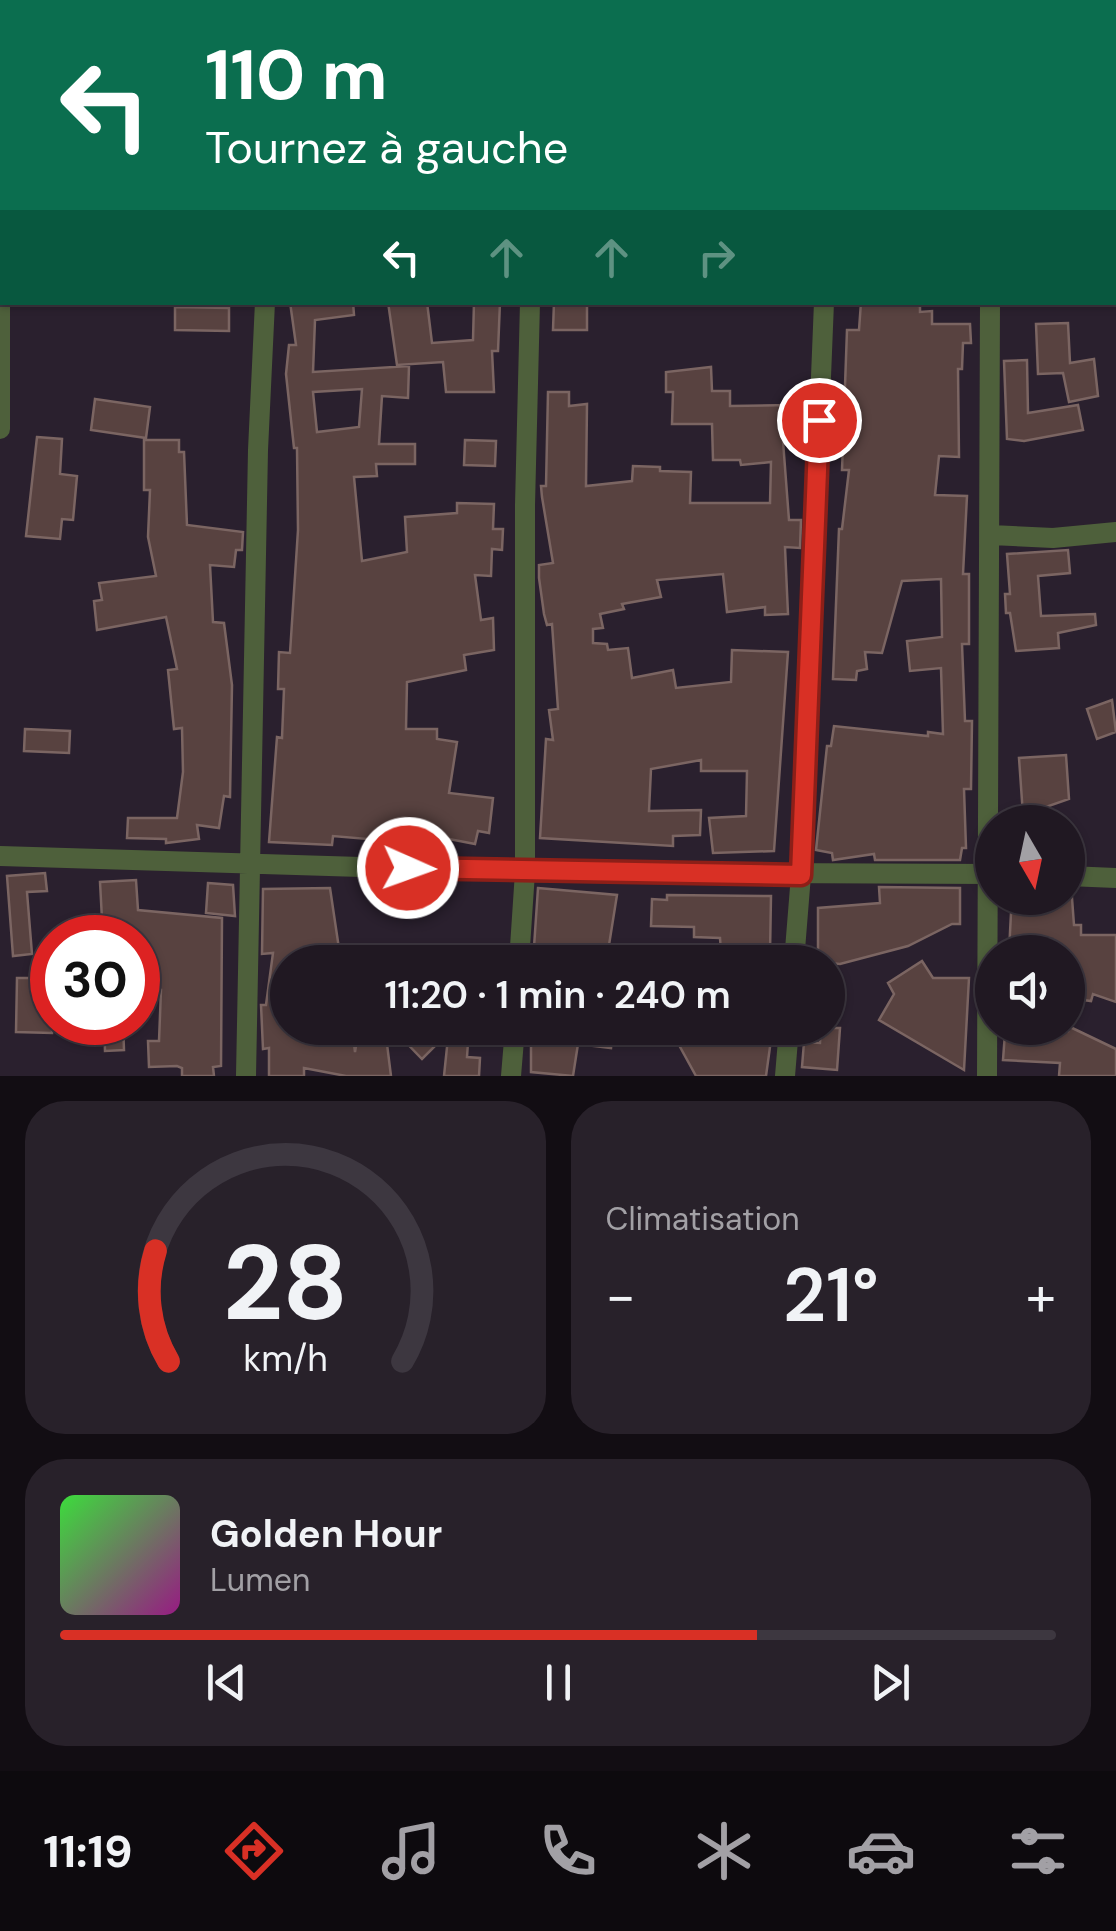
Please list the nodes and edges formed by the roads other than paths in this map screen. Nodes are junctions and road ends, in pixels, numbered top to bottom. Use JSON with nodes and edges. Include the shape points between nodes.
{"nodes":[{"id":1,"x":0,"y":299,"type":"edge"},
{"id":2,"x":265,"y":305,"type":"edge"},
{"id":3,"x":530,"y":305,"type":"edge"},
{"id":4,"x":824,"y":305,"type":"edge"},
{"id":5,"x":990,"y":305,"type":"edge"},
{"id":6,"x":0,"y":428,"type":"edge"},
{"id":7,"x":1116,"y":532,"type":"edge"},
{"id":8,"x":991,"y":535,"type":"junction"},
{"id":9,"x":991,"y":805,"type":"edge"},
{"id":10,"x":0,"y":856,"type":"edge"},
{"id":11,"x":252,"y":862,"type":"junction"},
{"id":12,"x":525,"y":872,"type":"junction"},
{"id":13,"x":975,"y":874,"type":"edge"},
{"id":14,"x":801,"y":875,"type":"junction"},
{"id":15,"x":1085,"y":877,"type":"edge"},
{"id":16,"x":1116,"y":878,"type":"edge"},
{"id":17,"x":990,"y":915,"type":"edge"},
{"id":18,"x":520,"y":945,"type":"edge"},
{"id":19,"x":795,"y":945,"type":"edge"},
{"id":20,"x":513,"y":1045,"type":"edge"},
{"id":21,"x":788,"y":1045,"type":"edge"},
{"id":22,"x":246,"y":1076,"type":"edge"},
{"id":23,"x":511,"y":1076,"type":"edge"},
{"id":24,"x":785,"y":1076,"type":"edge"},
{"id":25,"x":988,"y":1076,"type":"edge"}],
"edges":[{"from":1,"to":6,"type":"street"},
{"from":2,"to":11,"type":"street"},
{"from":3,"to":12,"type":"street"},
{"from":4,"to":14,"type":"street"},
{"from":5,"to":8,"type":"street"},
{"from":7,"to":8,"type":"street"},
{"from":8,"to":9,"type":"street"},
{"from":10,"to":11,"type":"street"},
{"from":11,"to":12,"type":"street"},
{"from":11,"to":22,"type":"street"},
{"from":12,"to":14,"type":"street"},
{"from":12,"to":18,"type":"street"},
{"from":13,"to":14,"type":"street"},
{"from":14,"to":19,"type":"street"},
{"from":15,"to":16,"type":"street"},
{"from":17,"to":25,"type":"street"},
{"from":20,"to":23,"type":"street"},
{"from":21,"to":24,"type":"street"}]}
